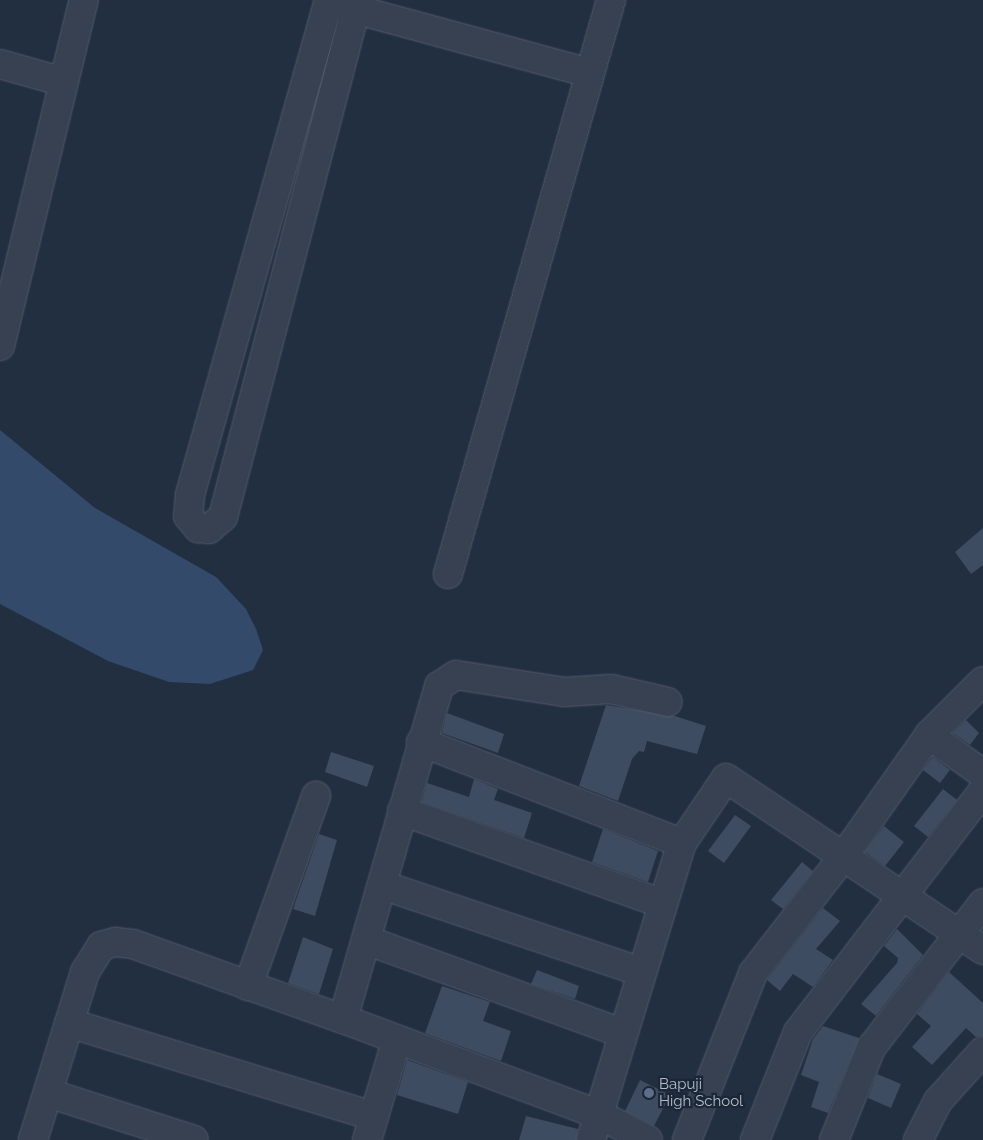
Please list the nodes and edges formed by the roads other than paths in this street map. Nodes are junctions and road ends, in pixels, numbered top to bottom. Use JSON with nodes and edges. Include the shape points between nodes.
{"nodes":[{"id":1,"x":84,"y":0,"type":"edge"},
{"id":2,"x":611,"y":0,"type":"edge"},
{"id":3,"x":325,"y":1,"type":"edge"},
{"id":4,"x":357,"y":4,"type":"edge"},
{"id":5,"x":0,"y":64,"type":"edge"},
{"id":6,"x":590,"y":73,"type":"junction"},
{"id":7,"x":64,"y":82,"type":"junction"},
{"id":8,"x":0,"y":346,"type":"edge"},
{"id":9,"x":448,"y":574,"type":"dead end"},
{"id":10,"x":983,"y":681,"type":"edge"},
{"id":11,"x":668,"y":702,"type":"dead end"},
{"id":12,"x":929,"y":735,"type":"junction"},
{"id":13,"x":421,"y":742,"type":"junction"},
{"id":14,"x":983,"y":774,"type":"edge"},
{"id":15,"x":983,"y":791,"type":"edge"},
{"id":16,"x":316,"y":796,"type":"dead end"},
{"id":17,"x":402,"y":812,"type":"junction"},
{"id":18,"x":682,"y":842,"type":"junction"},
{"id":19,"x":843,"y":857,"type":"junction"},
{"id":20,"x":382,"y":885,"type":"junction"},
{"id":21,"x":900,"y":898,"type":"junction"},
{"id":22,"x":983,"y":903,"type":"edge"},
{"id":23,"x":663,"y":904,"type":"junction"},
{"id":24,"x":961,"y":932,"type":"junction"},
{"id":25,"x":366,"y":940,"type":"junction"},
{"id":26,"x":983,"y":950,"type":"edge"},
{"id":27,"x":642,"y":972,"type":"junction"},
{"id":28,"x":248,"y":986,"type":"junction"},
{"id":29,"x":343,"y":1019,"type":"junction"},
{"id":30,"x":69,"y":1023,"type":"junction"},
{"id":31,"x":621,"y":1033,"type":"junction"},
{"id":32,"x":397,"y":1039,"type":"junction"},
{"id":33,"x":983,"y":1051,"type":"edge"},
{"id":34,"x":48,"y":1093,"type":"junction"},
{"id":35,"x":370,"y":1128,"type":"edge"},
{"id":36,"x":595,"y":1128,"type":"edge"},
{"id":37,"x":33,"y":1140,"type":"edge"},
{"id":38,"x":194,"y":1140,"type":"edge"},
{"id":39,"x":648,"y":1140,"type":"edge"},
{"id":40,"x":686,"y":1140,"type":"edge"},
{"id":41,"x":755,"y":1140,"type":"edge"},
{"id":42,"x":834,"y":1140,"type":"edge"},
{"id":43,"x":918,"y":1140,"type":"edge"}],
"edges":[{"from":1,"to":7,"type":"street"},
{"from":2,"to":6,"type":"street"},
{"from":3,"to":4,"type":"street"},
{"from":3,"to":4,"type":"street","via":[[190,495],[188,516],[198,528],[209,529],[223,517]]},
{"from":4,"to":6,"type":"street"},
{"from":5,"to":7,"type":"street"},
{"from":6,"to":9,"type":"street"},
{"from":7,"to":8,"type":"street"},
{"from":10,"to":12,"type":"street"},
{"from":11,"to":13,"type":"street","via":[[611,689],[564,692],[456,675],[439,686]]},
{"from":12,"to":14,"type":"street"},
{"from":12,"to":19,"type":"street"},
{"from":13,"to":17,"type":"street"},
{"from":13,"to":18,"type":"street"},
{"from":15,"to":21,"type":"street"},
{"from":16,"to":28,"type":"street"},
{"from":17,"to":20,"type":"street"},
{"from":17,"to":23,"type":"street"},
{"from":18,"to":19,"type":"street","via":[[726,778]]},
{"from":18,"to":23,"type":"street"},
{"from":19,"to":21,"type":"street"},
{"from":19,"to":40,"type":"street","via":[[752,973]]},
{"from":20,"to":25,"type":"street"},
{"from":20,"to":27,"type":"street"},
{"from":21,"to":24,"type":"street"},
{"from":21,"to":41,"type":"street","via":[[798,1032]]},
{"from":22,"to":24,"type":"street"},
{"from":23,"to":27,"type":"street"},
{"from":24,"to":26,"type":"street"},
{"from":24,"to":42,"type":"street","via":[[871,1048]]},
{"from":25,"to":29,"type":"street"},
{"from":25,"to":31,"type":"street"},
{"from":27,"to":31,"type":"street"},
{"from":28,"to":29,"type":"street"},
{"from":28,"to":30,"type":"street","via":[[133,944],[115,942],[91,956]]},
{"from":29,"to":32,"type":"street"},
{"from":30,"to":34,"type":"street"},
{"from":30,"to":35,"type":"street"},
{"from":31,"to":36,"type":"street"},
{"from":32,"to":35,"type":"street"},
{"from":32,"to":36,"type":"street"},
{"from":33,"to":43,"type":"street","via":[[938,1101]]},
{"from":34,"to":37,"type":"street"},
{"from":34,"to":38,"type":"street"},
{"from":36,"to":39,"type":"street"}]}
